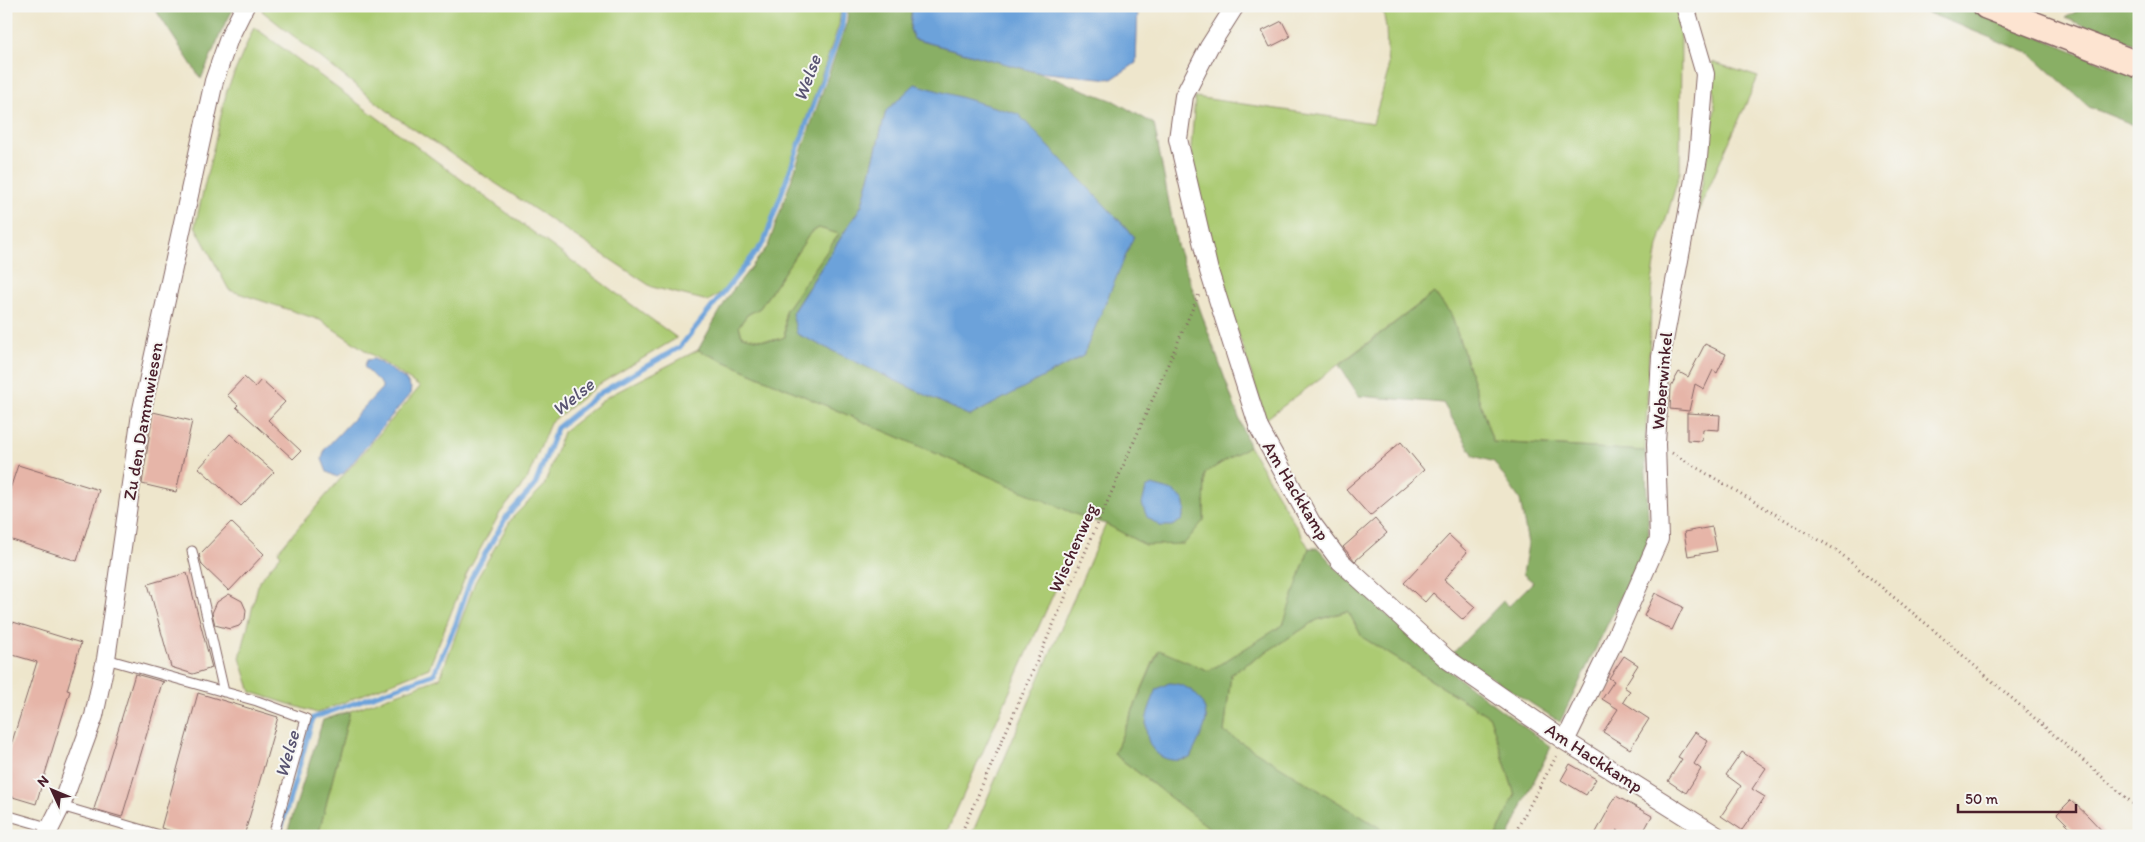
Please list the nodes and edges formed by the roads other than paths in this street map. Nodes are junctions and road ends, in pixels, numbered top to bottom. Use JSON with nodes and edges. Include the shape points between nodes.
{"nodes":[{"id":1,"x":245,"y":6,"type":"edge"},
{"id":2,"x":1235,"y":6,"type":"edge"},
{"id":3,"x":1685,"y":6,"type":"edge"},
{"id":4,"x":1986,"y":6,"type":"edge"},
{"id":5,"x":2139,"y":65,"type":"edge"},
{"id":6,"x":192,"y":551,"type":"dead end"},
{"id":7,"x":106,"y":659,"type":"junction"},
{"id":8,"x":224,"y":692,"type":"junction"},
{"id":9,"x":1565,"y":741,"type":"junction"},
{"id":10,"x":61,"y":806,"type":"junction"},
{"id":11,"x":6,"y":815,"type":"edge"},
{"id":12,"x":48,"y":832,"type":"edge"},
{"id":13,"x":163,"y":836,"type":"edge"},
{"id":14,"x":272,"y":836,"type":"edge"},
{"id":15,"x":1717,"y":836,"type":"edge"}],
"edges":[{"from":1,"to":7,"type":"street","name":"Zu den Dammwiesen","via":[[214,81],[145,395]]},
{"from":2,"to":9,"type":"street","name":"Am Hackkamp","via":[[1208,47],[1184,96],[1178,139],[1210,271],[1259,428],[1311,522],[1340,561],[1447,659]]},
{"from":3,"to":9,"type":"street","name":"Weberwinkel","via":[[1705,74],[1698,158],[1661,358],[1656,444],[1658,540]]},
{"from":4,"to":5,"type":"main road"},
{"from":6,"to":8,"type":"lane"},
{"from":7,"to":8,"type":"lane"},
{"from":7,"to":10,"type":"street","name":"Zu den Dammwiesen","via":[[94,716]]},
{"from":8,"to":14,"type":"lane","via":[[310,720]]},
{"from":9,"to":15,"type":"street","name":"Am Hackkamp"},
{"from":10,"to":12,"type":"street","name":"Zu den Dammwiesen"},
{"from":10,"to":13,"type":"lane"},
{"from":11,"to":12,"type":"lane"}]}
